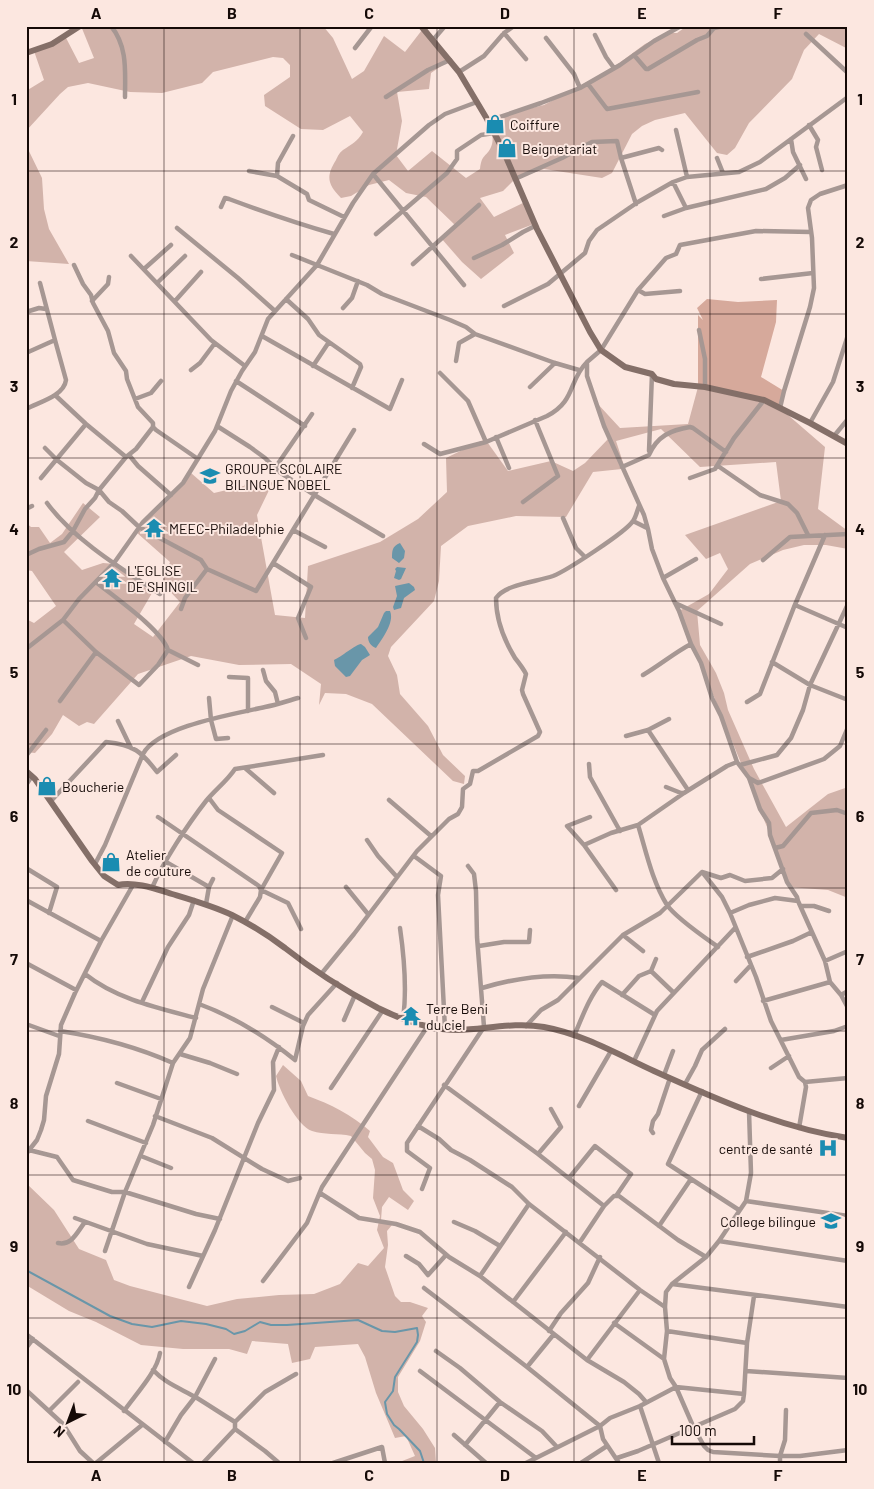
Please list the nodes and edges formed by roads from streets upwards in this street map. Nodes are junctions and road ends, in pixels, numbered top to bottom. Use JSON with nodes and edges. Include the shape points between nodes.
{"nodes":[{"id":1,"x":80,"y":26,"type":"edge"},
{"id":2,"x":111,"y":26,"type":"edge"},
{"id":3,"x":372,"y":26,"type":"edge"},
{"id":4,"x":421,"y":26,"type":"edge"},
{"id":5,"x":445,"y":26,"type":"edge"},
{"id":6,"x":514,"y":26,"type":"edge"},
{"id":7,"x":681,"y":26,"type":"edge"},
{"id":8,"x":724,"y":26,"type":"edge"},
{"id":9,"x":504,"y":34,"type":"junction"},
{"id":10,"x":806,"y":34,"type":"dead end"},
{"id":11,"x":595,"y":35,"type":"dead end"},
{"id":12,"x":546,"y":38,"type":"dead end"},
{"id":13,"x":433,"y":40,"type":"junction"},
{"id":14,"x":355,"y":48,"type":"dead end"},
{"id":15,"x":26,"y":53,"type":"edge"},
{"id":16,"x":634,"y":55,"type":"junction"},
{"id":17,"x":526,"y":59,"type":"dead end"},
{"id":18,"x":450,"y":60,"type":"junction"},
{"id":19,"x":614,"y":68,"type":"junction"},
{"id":20,"x":459,"y":72,"type":"junction"},
{"id":21,"x":848,"y":76,"type":"edge"},
{"id":22,"x":588,"y":84,"type":"junction"},
{"id":23,"x":580,"y":88,"type":"junction"},
{"id":24,"x":698,"y":92,"type":"dead end"},
{"id":25,"x":125,"y":97,"type":"dead end"},
{"id":26,"x":386,"y":97,"type":"dead end"},
{"id":27,"x":848,"y":98,"type":"edge"},
{"id":28,"x":477,"y":102,"type":"junction"},
{"id":29,"x":488,"y":121,"type":"junction"},
{"id":30,"x":810,"y":125,"type":"junction"},
{"id":31,"x":676,"y":130,"type":"dead end"},
{"id":32,"x":494,"y":132,"type":"junction"},
{"id":33,"x":294,"y":136,"type":"dead end"},
{"id":34,"x":790,"y":139,"type":"junction"},
{"id":35,"x":662,"y":150,"type":"dead end"},
{"id":36,"x":621,"y":158,"type":"junction"},
{"id":37,"x":716,"y":158,"type":"dead end"},
{"id":38,"x":800,"y":165,"type":"junction"},
{"id":39,"x":822,"y":170,"type":"dead end"},
{"id":40,"x":249,"y":171,"type":"dead end"},
{"id":41,"x":373,"y":174,"type":"junction"},
{"id":42,"x":723,"y":174,"type":"junction"},
{"id":43,"x":277,"y":176,"type":"junction"},
{"id":44,"x":687,"y":177,"type":"junction"},
{"id":45,"x":515,"y":179,"type":"junction"},
{"id":46,"x":806,"y":179,"type":"dead end"},
{"id":47,"x":673,"y":182,"type":"junction"},
{"id":48,"x":848,"y":185,"type":"edge"},
{"id":49,"x":636,"y":204,"type":"junction"},
{"id":50,"x":479,"y":205,"type":"dead end"},
{"id":51,"x":221,"y":206,"type":"dead end"},
{"id":52,"x":686,"y":208,"type":"junction"},
{"id":53,"x":402,"y":210,"type":"junction"},
{"id":54,"x":664,"y":216,"type":"dead end"},
{"id":55,"x":344,"y":217,"type":"junction"},
{"id":56,"x":536,"y":226,"type":"junction"},
{"id":57,"x":177,"y":228,"type":"dead end"},
{"id":58,"x":811,"y":232,"type":"junction"},
{"id":59,"x":334,"y":234,"type":"junction"},
{"id":60,"x":376,"y":234,"type":"dead end"},
{"id":61,"x":171,"y":245,"type":"dead end"},
{"id":62,"x":432,"y":247,"type":"junction"},
{"id":63,"x":292,"y":255,"type":"dead end"},
{"id":64,"x":130,"y":256,"type":"dead end"},
{"id":65,"x":185,"y":256,"type":"dead end"},
{"id":66,"x":474,"y":258,"type":"dead end"},
{"id":67,"x":413,"y":264,"type":"dead end"},
{"id":68,"x":74,"y":265,"type":"dead end"},
{"id":69,"x":317,"y":265,"type":"junction"},
{"id":70,"x":144,"y":270,"type":"junction"},
{"id":71,"x":201,"y":272,"type":"dead end"},
{"id":72,"x":559,"y":273,"type":"junction"},
{"id":73,"x":812,"y":273,"type":"junction"},
{"id":74,"x":109,"y":277,"type":"dead end"},
{"id":75,"x":761,"y":279,"type":"dead end"},
{"id":76,"x":358,"y":281,"type":"junction"},
{"id":77,"x":40,"y":283,"type":"dead end"},
{"id":78,"x":157,"y":283,"type":"junction"},
{"id":79,"x":464,"y":285,"type":"dead end"},
{"id":80,"x":638,"y":290,"type":"junction"},
{"id":81,"x":680,"y":290,"type":"dead end"},
{"id":82,"x":286,"y":299,"type":"junction"},
{"id":83,"x":92,"y":301,"type":"junction"},
{"id":84,"x":175,"y":301,"type":"junction"},
{"id":85,"x":504,"y":306,"type":"dead end"},
{"id":86,"x":344,"y":308,"type":"dead end"},
{"id":87,"x":46,"y":309,"type":"junction"},
{"id":88,"x":275,"y":311,"type":"junction"},
{"id":89,"x":26,"y":312,"type":"edge"},
{"id":90,"x":699,"y":330,"type":"dead end"},
{"id":91,"x":475,"y":334,"type":"junction"},
{"id":92,"x":848,"y":335,"type":"edge"},
{"id":93,"x":262,"y":336,"type":"junction"},
{"id":94,"x":55,"y":340,"type":"junction"},
{"id":95,"x":329,"y":342,"type":"junction"},
{"id":96,"x":215,"y":343,"type":"junction"},
{"id":97,"x":601,"y":350,"type":"junction"},
{"id":98,"x":26,"y":353,"type":"edge"},
{"id":99,"x":456,"y":361,"type":"dead end"},
{"id":100,"x":586,"y":362,"type":"junction"},
{"id":101,"x":555,"y":363,"type":"junction"},
{"id":102,"x":245,"y":366,"type":"junction"},
{"id":103,"x":313,"y":366,"type":"junction"},
{"id":104,"x":191,"y":370,"type":"dead end"},
{"id":105,"x":579,"y":370,"type":"junction"},
{"id":106,"x":440,"y":373,"type":"dead end"},
{"id":107,"x":652,"y":374,"type":"junction"},
{"id":108,"x":402,"y":380,"type":"dead end"},
{"id":109,"x":161,"y":381,"type":"dead end"},
{"id":110,"x":236,"y":381,"type":"junction"},
{"id":111,"x":530,"y":386,"type":"dead end"},
{"id":112,"x":704,"y":387,"type":"junction"},
{"id":113,"x":352,"y":388,"type":"junction"},
{"id":114,"x":55,"y":394,"type":"junction"},
{"id":115,"x":135,"y":399,"type":"junction"},
{"id":116,"x":764,"y":400,"type":"junction"},
{"id":117,"x":780,"y":408,"type":"junction"},
{"id":118,"x":26,"y":409,"type":"edge"},
{"id":119,"x":312,"y":414,"type":"dead end"},
{"id":120,"x":848,"y":418,"type":"edge"},
{"id":121,"x":535,"y":420,"type":"junction"},
{"id":122,"x":810,"y":423,"type":"junction"},
{"id":123,"x":86,"y":424,"type":"junction"},
{"id":124,"x":218,"y":426,"type":"junction"},
{"id":125,"x":305,"y":426,"type":"junction"},
{"id":126,"x":153,"y":427,"type":"junction"},
{"id":127,"x":354,"y":430,"type":"dead end"},
{"id":128,"x":834,"y":436,"type":"junction"},
{"id":129,"x":496,"y":438,"type":"junction"},
{"id":130,"x":486,"y":442,"type":"junction"},
{"id":131,"x":424,"y":444,"type":"dead end"},
{"id":132,"x":848,"y":444,"type":"edge"},
{"id":133,"x":45,"y":448,"type":"dead end"},
{"id":134,"x":726,"y":452,"type":"junction"},
{"id":135,"x":649,"y":455,"type":"junction"},
{"id":136,"x":128,"y":456,"type":"junction"},
{"id":137,"x":198,"y":459,"type":"junction"},
{"id":138,"x":57,"y":460,"type":"junction"},
{"id":139,"x":718,"y":466,"type":"junction"},
{"id":140,"x":622,"y":467,"type":"junction"},
{"id":141,"x":275,"y":468,"type":"junction"},
{"id":142,"x":509,"y":468,"type":"dead end"},
{"id":143,"x":41,"y":478,"type":"dead end"},
{"id":144,"x":690,"y":478,"type":"dead end"},
{"id":145,"x":99,"y":490,"type":"junction"},
{"id":146,"x":171,"y":495,"type":"junction"},
{"id":147,"x":316,"y":496,"type":"junction"},
{"id":148,"x":523,"y":502,"type":"dead end"},
{"id":149,"x":47,"y":503,"type":"dead end"},
{"id":150,"x":32,"y":506,"type":"dead end"},
{"id":151,"x":639,"y":506,"type":"junction"},
{"id":152,"x":26,"y":509,"type":"edge"},
{"id":153,"x":563,"y":518,"type":"dead end"},
{"id":154,"x":633,"y":521,"type":"junction"},
{"id":155,"x":140,"y":527,"type":"junction"},
{"id":156,"x":648,"y":529,"type":"junction"},
{"id":157,"x":293,"y":530,"type":"junction"},
{"id":158,"x":73,"y":531,"type":"junction"},
{"id":159,"x":848,"y":534,"type":"edge"},
{"id":160,"x":808,"y":535,"type":"junction"},
{"id":161,"x":825,"y":535,"type":"junction"},
{"id":162,"x":383,"y":536,"type":"dead end"},
{"id":163,"x":325,"y":547,"type":"dead end"},
{"id":164,"x":26,"y":555,"type":"edge"},
{"id":165,"x":584,"y":556,"type":"junction"},
{"id":166,"x":696,"y":559,"type":"dead end"},
{"id":167,"x":763,"y":560,"type":"dead end"},
{"id":168,"x":114,"y":563,"type":"junction"},
{"id":169,"x":272,"y":563,"type":"junction"},
{"id":170,"x":207,"y":569,"type":"junction"},
{"id":171,"x":663,"y":578,"type":"junction"},
{"id":172,"x":96,"y":582,"type":"junction"},
{"id":173,"x":160,"y":594,"type":"dead end"},
{"id":174,"x":674,"y":602,"type":"junction"},
{"id":175,"x":848,"y":604,"type":"edge"},
{"id":176,"x":794,"y":606,"type":"junction"},
{"id":177,"x":181,"y":609,"type":"dead end"},
{"id":178,"x":63,"y":620,"type":"junction"},
{"id":179,"x":721,"y":624,"type":"dead end"},
{"id":180,"x":840,"y":624,"type":"junction"},
{"id":181,"x":848,"y":628,"type":"edge"},
{"id":182,"x":306,"y":638,"type":"dead end"},
{"id":183,"x":691,"y":644,"type":"junction"},
{"id":184,"x":26,"y":649,"type":"edge"},
{"id":185,"x":168,"y":650,"type":"junction"},
{"id":186,"x":96,"y":652,"type":"junction"},
{"id":187,"x":772,"y":662,"type":"junction"},
{"id":188,"x":198,"y":665,"type":"dead end"},
{"id":189,"x":263,"y":670,"type":"dead end"},
{"id":190,"x":643,"y":675,"type":"dead end"},
{"id":191,"x":229,"y":677,"type":"dead end"},
{"id":192,"x":810,"y":685,"type":"junction"},
{"id":193,"x":209,"y":698,"type":"dead end"},
{"id":194,"x":298,"y":698,"type":"dead end"},
{"id":195,"x":848,"y":700,"type":"edge"},
{"id":196,"x":60,"y":701,"type":"dead end"},
{"id":197,"x":747,"y":702,"type":"dead end"},
{"id":198,"x":278,"y":704,"type":"junction"},
{"id":199,"x":248,"y":711,"type":"junction"},
{"id":200,"x":669,"y":719,"type":"dead end"},
{"id":201,"x":211,"y":720,"type":"junction"},
{"id":202,"x":118,"y":721,"type":"dead end"},
{"id":203,"x":848,"y":727,"type":"edge"},
{"id":204,"x":46,"y":730,"type":"dead end"},
{"id":205,"x":648,"y":730,"type":"junction"},
{"id":206,"x":626,"y":736,"type":"dead end"},
{"id":207,"x":228,"y":738,"type":"dead end"},
{"id":208,"x":132,"y":748,"type":"junction"},
{"id":209,"x":143,"y":754,"type":"junction"},
{"id":210,"x":176,"y":755,"type":"dead end"},
{"id":211,"x":323,"y":755,"type":"dead end"},
{"id":212,"x":26,"y":756,"type":"edge"},
{"id":213,"x":588,"y":764,"type":"dead end"},
{"id":214,"x":738,"y":764,"type":"junction"},
{"id":215,"x":245,"y":768,"type":"junction"},
{"id":216,"x":29,"y":773,"type":"edge"},
{"id":217,"x":749,"y":778,"type":"junction"},
{"id":218,"x":26,"y":784,"type":"edge"},
{"id":219,"x":666,"y":787,"type":"dead end"},
{"id":220,"x":686,"y":792,"type":"junction"},
{"id":221,"x":274,"y":793,"type":"dead end"},
{"id":222,"x":209,"y":798,"type":"junction"},
{"id":223,"x":389,"y":800,"type":"dead end"},
{"id":224,"x":51,"y":801,"type":"junction"},
{"id":225,"x":848,"y":814,"type":"edge"},
{"id":226,"x":158,"y":817,"type":"dead end"},
{"id":227,"x":590,"y":817,"type":"dead end"},
{"id":228,"x":638,"y":825,"type":"junction"},
{"id":229,"x":620,"y":831,"type":"junction"},
{"id":230,"x":183,"y":835,"type":"junction"},
{"id":231,"x":432,"y":836,"type":"junction"},
{"id":232,"x":367,"y":840,"type":"dead end"},
{"id":233,"x":584,"y":845,"type":"junction"},
{"id":234,"x":776,"y":848,"type":"junction"},
{"id":235,"x":414,"y":856,"type":"junction"},
{"id":236,"x":166,"y":862,"type":"junction"},
{"id":237,"x":95,"y":864,"type":"junction"},
{"id":238,"x":468,"y":866,"type":"dead end"},
{"id":239,"x":26,"y":868,"type":"edge"},
{"id":240,"x":783,"y":869,"type":"junction"},
{"id":241,"x":702,"y":872,"type":"junction"},
{"id":242,"x":397,"y":877,"type":"junction"},
{"id":243,"x":213,"y":879,"type":"dead end"},
{"id":244,"x":133,"y":885,"type":"junction"},
{"id":245,"x":152,"y":888,"type":"junction"},
{"id":246,"x":208,"y":888,"type":"junction"},
{"id":247,"x":346,"y":888,"type":"dead end"},
{"id":248,"x":262,"y":890,"type":"junction"},
{"id":249,"x":616,"y":890,"type":"dead end"},
{"id":250,"x":796,"y":898,"type":"junction"},
{"id":251,"x":26,"y":900,"type":"edge"},
{"id":252,"x":194,"y":900,"type":"junction"},
{"id":253,"x":206,"y":904,"type":"junction"},
{"id":254,"x":668,"y":906,"type":"junction"},
{"id":255,"x":801,"y":906,"type":"junction"},
{"id":256,"x":829,"y":911,"type":"dead end"},
{"id":257,"x":49,"y":913,"type":"junction"},
{"id":258,"x":730,"y":913,"type":"junction"},
{"id":259,"x":368,"y":914,"type":"junction"},
{"id":260,"x":233,"y":915,"type":"junction"},
{"id":261,"x":245,"y":922,"type":"junction"},
{"id":262,"x":400,"y":928,"type":"dead end"},
{"id":263,"x":735,"y":928,"type":"junction"},
{"id":264,"x":300,"y":929,"type":"dead end"},
{"id":265,"x":530,"y":930,"type":"dead end"},
{"id":266,"x":812,"y":932,"type":"junction"},
{"id":267,"x":623,"y":935,"type":"junction"},
{"id":268,"x":101,"y":941,"type":"junction"},
{"id":269,"x":478,"y":946,"type":"junction"},
{"id":270,"x":718,"y":946,"type":"junction"},
{"id":271,"x":643,"y":951,"type":"dead end"},
{"id":272,"x":848,"y":951,"type":"edge"},
{"id":273,"x":747,"y":957,"type":"junction"},
{"id":274,"x":656,"y":959,"type":"dead end"},
{"id":275,"x":825,"y":961,"type":"junction"},
{"id":276,"x":26,"y":963,"type":"edge"},
{"id":277,"x":751,"y":966,"type":"junction"},
{"id":278,"x":651,"y":971,"type":"junction"},
{"id":279,"x":322,"y":973,"type":"junction"},
{"id":280,"x":85,"y":974,"type":"junction"},
{"id":281,"x":579,"y":978,"type":"junction"},
{"id":282,"x":736,"y":981,"type":"dead end"},
{"id":283,"x":830,"y":982,"type":"junction"},
{"id":284,"x":336,"y":983,"type":"junction"},
{"id":285,"x":482,"y":988,"type":"junction"},
{"id":286,"x":76,"y":990,"type":"junction"},
{"id":287,"x":848,"y":991,"type":"edge"},
{"id":288,"x":674,"y":993,"type":"junction"},
{"id":289,"x":356,"y":995,"type":"junction"},
{"id":290,"x":841,"y":995,"type":"junction"},
{"id":291,"x":622,"y":996,"type":"junction"},
{"id":292,"x":763,"y":1001,"type":"junction"},
{"id":293,"x":142,"y":1002,"type":"junction"},
{"id":294,"x":199,"y":1004,"type":"junction"},
{"id":295,"x":272,"y":1007,"type":"dead end"},
{"id":296,"x":848,"y":1008,"type":"edge"},
{"id":297,"x":383,"y":1010,"type":"junction"},
{"id":298,"x":655,"y":1015,"type":"junction"},
{"id":299,"x":196,"y":1018,"type":"junction"},
{"id":300,"x":403,"y":1019,"type":"junction"},
{"id":301,"x":344,"y":1020,"type":"dead end"},
{"id":302,"x":304,"y":1023,"type":"junction"},
{"id":303,"x":26,"y":1024,"type":"edge"},
{"id":304,"x":848,"y":1026,"type":"edge"},
{"id":305,"x":427,"y":1027,"type":"junction"},
{"id":306,"x":484,"y":1027,"type":"junction"},
{"id":307,"x":525,"y":1027,"type":"junction"},
{"id":308,"x":725,"y":1029,"type":"dead end"},
{"id":309,"x":445,"y":1030,"type":"junction"},
{"id":310,"x":60,"y":1034,"type":"junction"},
{"id":311,"x":574,"y":1036,"type":"junction"},
{"id":312,"x":781,"y":1040,"type":"junction"},
{"id":313,"x":279,"y":1047,"type":"junction"},
{"id":314,"x":611,"y":1051,"type":"junction"},
{"id":315,"x":673,"y":1051,"type":"dead end"},
{"id":316,"x":180,"y":1054,"type":"junction"},
{"id":317,"x":789,"y":1056,"type":"junction"},
{"id":318,"x":634,"y":1061,"type":"junction"},
{"id":319,"x":173,"y":1063,"type":"junction"},
{"id":320,"x":771,"y":1068,"type":"dead end"},
{"id":321,"x":237,"y":1074,"type":"dead end"},
{"id":322,"x":667,"y":1077,"type":"junction"},
{"id":323,"x":848,"y":1078,"type":"edge"},
{"id":324,"x":805,"y":1082,"type":"junction"},
{"id":325,"x":117,"y":1083,"type":"dead end"},
{"id":326,"x":685,"y":1084,"type":"junction"},
{"id":327,"x":444,"y":1085,"type":"junction"},
{"id":328,"x":331,"y":1088,"type":"dead end"},
{"id":329,"x":702,"y":1091,"type":"junction"},
{"id":330,"x":161,"y":1098,"type":"junction"},
{"id":331,"x":579,"y":1106,"type":"dead end"},
{"id":332,"x":551,"y":1110,"type":"dead end"},
{"id":333,"x":750,"y":1111,"type":"junction"},
{"id":334,"x":155,"y":1116,"type":"junction"},
{"id":335,"x":88,"y":1121,"type":"dead end"},
{"id":336,"x":418,"y":1126,"type":"junction"},
{"id":337,"x":798,"y":1128,"type":"junction"},
{"id":338,"x":653,"y":1133,"type":"dead end"},
{"id":339,"x":848,"y":1138,"type":"edge"},
{"id":340,"x":146,"y":1143,"type":"junction"},
{"id":341,"x":28,"y":1152,"type":"edge"},
{"id":342,"x":538,"y":1154,"type":"junction"},
{"id":343,"x":141,"y":1156,"type":"junction"},
{"id":344,"x":244,"y":1158,"type":"junction"},
{"id":345,"x":171,"y":1168,"type":"dead end"},
{"id":346,"x":300,"y":1178,"type":"dead end"},
{"id":347,"x":569,"y":1178,"type":"junction"},
{"id":348,"x":691,"y":1179,"type":"junction"},
{"id":349,"x":422,"y":1189,"type":"dead end"},
{"id":350,"x":125,"y":1192,"type":"junction"},
{"id":351,"x":320,"y":1193,"type":"junction"},
{"id":352,"x":616,"y":1196,"type":"junction"},
{"id":353,"x":746,"y":1201,"type":"junction"},
{"id":354,"x":530,"y":1204,"type":"junction"},
{"id":355,"x":604,"y":1206,"type":"junction"},
{"id":356,"x":739,"y":1210,"type":"junction"},
{"id":357,"x":848,"y":1216,"type":"edge"},
{"id":358,"x":75,"y":1218,"type":"dead end"},
{"id":359,"x":220,"y":1219,"type":"junction"},
{"id":360,"x":85,"y":1222,"type":"junction"},
{"id":361,"x":454,"y":1222,"type":"dead end"},
{"id":362,"x":659,"y":1226,"type":"junction"},
{"id":363,"x":112,"y":1232,"type":"junction"},
{"id":364,"x":566,"y":1232,"type":"junction"},
{"id":365,"x":718,"y":1241,"type":"junction"},
{"id":366,"x":580,"y":1242,"type":"junction"},
{"id":367,"x":58,"y":1244,"type":"dead end"},
{"id":368,"x":500,"y":1246,"type":"junction"},
{"id":369,"x":106,"y":1251,"type":"dead end"},
{"id":370,"x":446,"y":1255,"type":"junction"},
{"id":371,"x":203,"y":1256,"type":"junction"},
{"id":372,"x":406,"y":1256,"type":"dead end"},
{"id":373,"x":600,"y":1257,"type":"junction"},
{"id":374,"x":706,"y":1257,"type":"junction"},
{"id":375,"x":848,"y":1261,"type":"edge"},
{"id":376,"x":480,"y":1276,"type":"junction"},
{"id":377,"x":263,"y":1281,"type":"dead end"},
{"id":378,"x":672,"y":1284,"type":"junction"},
{"id":379,"x":188,"y":1287,"type":"dead end"},
{"id":380,"x":424,"y":1288,"type":"dead end"},
{"id":381,"x":640,"y":1290,"type":"junction"},
{"id":382,"x":754,"y":1296,"type":"junction"},
{"id":383,"x":513,"y":1302,"type":"junction"},
{"id":384,"x":666,"y":1307,"type":"junction"},
{"id":385,"x":848,"y":1307,"type":"edge"},
{"id":386,"x":614,"y":1323,"type":"junction"},
{"id":387,"x":668,"y":1331,"type":"junction"},
{"id":388,"x":552,"y":1332,"type":"junction"},
{"id":389,"x":26,"y":1334,"type":"edge"},
{"id":390,"x":33,"y":1339,"type":"junction"},
{"id":391,"x":747,"y":1343,"type":"junction"},
{"id":392,"x":26,"y":1348,"type":"edge"},
{"id":393,"x":436,"y":1351,"type":"dead end"},
{"id":394,"x":160,"y":1353,"type":"dead end"},
{"id":395,"x":215,"y":1359,"type":"dead end"},
{"id":396,"x":664,"y":1359,"type":"junction"},
{"id":397,"x":587,"y":1360,"type":"junction"},
{"id":398,"x":527,"y":1367,"type":"junction"},
{"id":399,"x":154,"y":1370,"type":"junction"},
{"id":400,"x":420,"y":1371,"type":"dead end"},
{"id":401,"x":746,"y":1371,"type":"junction"},
{"id":402,"x":296,"y":1374,"type":"dead end"},
{"id":403,"x":848,"y":1378,"type":"edge"},
{"id":404,"x":78,"y":1382,"type":"dead end"},
{"id":405,"x":676,"y":1387,"type":"junction"},
{"id":406,"x":26,"y":1390,"type":"edge"},
{"id":407,"x":744,"y":1394,"type":"junction"},
{"id":408,"x":195,"y":1397,"type":"junction"},
{"id":409,"x":500,"y":1402,"type":"junction"},
{"id":410,"x":646,"y":1402,"type":"junction"},
{"id":411,"x":640,"y":1406,"type":"junction"},
{"id":412,"x":786,"y":1410,"type":"dead end"},
{"id":413,"x":49,"y":1411,"type":"junction"},
{"id":414,"x":124,"y":1411,"type":"junction"},
{"id":415,"x":485,"y":1420,"type":"junction"},
{"id":416,"x":235,"y":1422,"type":"junction"},
{"id":417,"x":142,"y":1425,"type":"junction"},
{"id":418,"x":600,"y":1426,"type":"junction"},
{"id":419,"x":693,"y":1426,"type":"junction"},
{"id":420,"x":235,"y":1429,"type":"junction"},
{"id":421,"x":454,"y":1435,"type":"dead end"},
{"id":422,"x":165,"y":1442,"type":"junction"},
{"id":423,"x":652,"y":1444,"type":"junction"},
{"id":424,"x":465,"y":1445,"type":"junction"},
{"id":425,"x":607,"y":1446,"type":"junction"},
{"id":426,"x":557,"y":1447,"type":"junction"},
{"id":427,"x":848,"y":1450,"type":"edge"},
{"id":428,"x":780,"y":1456,"type":"junction"},
{"id":429,"x":536,"y":1458,"type":"junction"},
{"id":430,"x":618,"y":1460,"type":"edge"},
{"id":431,"x":94,"y":1463,"type":"edge"},
{"id":432,"x":193,"y":1463,"type":"edge"},
{"id":433,"x":202,"y":1463,"type":"edge"},
{"id":434,"x":278,"y":1463,"type":"edge"},
{"id":435,"x":333,"y":1463,"type":"edge"},
{"id":436,"x":385,"y":1463,"type":"edge"},
{"id":437,"x":486,"y":1463,"type":"edge"},
{"id":438,"x":526,"y":1463,"type":"edge"},
{"id":439,"x":581,"y":1463,"type":"edge"},
{"id":440,"x":659,"y":1463,"type":"edge"},
{"id":441,"x":780,"y":1463,"type":"edge"}],
"edges":[{"from":1,"to":15,"type":"street","via":[[52,44]]},
{"from":2,"to":25,"type":"street","via":[[118,35],[125,58]]},
{"from":3,"to":14,"type":"street"},
{"from":4,"to":13,"type":"street"},
{"from":5,"to":13,"type":"street"},
{"from":6,"to":9,"type":"street"},
{"from":7,"to":16,"type":"street"},
{"from":8,"to":16,"type":"street","via":[[714,28],[707,36],[648,69]]},
{"from":9,"to":17,"type":"street"},
{"from":9,"to":20,"type":"street","via":[[484,56]]},
{"from":10,"to":21,"type":"street"},
{"from":11,"to":19,"type":"street"},
{"from":12,"to":23,"type":"street","via":[[574,74]]},
{"from":13,"to":18,"type":"street"},
{"from":16,"to":19,"type":"street"},
{"from":18,"to":20,"type":"street"},
{"from":18,"to":26,"type":"street"},
{"from":19,"to":22,"type":"street"},
{"from":20,"to":28,"type":"street"},
{"from":22,"to":23,"type":"street"},
{"from":22,"to":24,"type":"street","via":[[606,109]]},
{"from":23,"to":29,"type":"street"},
{"from":27,"to":30,"type":"street"},
{"from":28,"to":29,"type":"street"},
{"from":28,"to":41,"type":"street","via":[[445,114],[429,125]]},
{"from":29,"to":32,"type":"street"},
{"from":30,"to":34,"type":"street"},
{"from":30,"to":39,"type":"street","via":[[818,140],[816,147]]},
{"from":31,"to":44,"type":"street"},
{"from":32,"to":45,"type":"street"},
{"from":32,"to":53,"type":"street","via":[[481,135],[457,151],[457,159],[447,173]]},
{"from":33,"to":43,"type":"street","via":[[278,163]]},
{"from":34,"to":38,"type":"street"},
{"from":34,"to":42,"type":"street","via":[[748,169]]},
{"from":35,"to":36,"type":"street","via":[[659,148]]},
{"from":36,"to":45,"type":"street","via":[[617,141],[592,142]]},
{"from":36,"to":49,"type":"street"},
{"from":37,"to":42,"type":"street"},
{"from":38,"to":46,"type":"street"},
{"from":38,"to":52,"type":"street","via":[[766,189]]},
{"from":40,"to":43,"type":"street"},
{"from":41,"to":53,"type":"street"},
{"from":41,"to":55,"type":"street"},
{"from":42,"to":44,"type":"street"},
{"from":43,"to":55,"type":"street","via":[[307,194],[309,200]]},
{"from":44,"to":47,"type":"street"},
{"from":45,"to":56,"type":"street"},
{"from":47,"to":49,"type":"street"},
{"from":47,"to":52,"type":"street"},
{"from":48,"to":58,"type":"street","via":[[828,190],[811,200],[808,208]]},
{"from":49,"to":72,"type":"street","via":[[597,230],[585,253]]},
{"from":50,"to":62,"type":"street"},
{"from":51,"to":59,"type":"street","via":[[225,198]]},
{"from":52,"to":54,"type":"street"},
{"from":53,"to":60,"type":"street"},
{"from":53,"to":62,"type":"street"},
{"from":55,"to":59,"type":"street"},
{"from":56,"to":66,"type":"street"},
{"from":56,"to":72,"type":"street"},
{"from":57,"to":88,"type":"street"},
{"from":58,"to":73,"type":"street"},
{"from":58,"to":80,"type":"street","via":[[756,231],[680,246],[676,254],[666,258]]},
{"from":59,"to":69,"type":"street"},
{"from":61,"to":70,"type":"street"},
{"from":62,"to":67,"type":"street"},
{"from":62,"to":79,"type":"street"},
{"from":63,"to":69,"type":"street"},
{"from":64,"to":70,"type":"street"},
{"from":65,"to":78,"type":"street"},
{"from":68,"to":83,"type":"street"},
{"from":69,"to":76,"type":"street"},
{"from":69,"to":82,"type":"street"},
{"from":70,"to":78,"type":"street"},
{"from":71,"to":84,"type":"street"},
{"from":72,"to":85,"type":"street","via":[[548,284]]},
{"from":72,"to":97,"type":"street"},
{"from":73,"to":75,"type":"street"},
{"from":73,"to":117,"type":"street","via":[[814,288],[810,307]]},
{"from":74,"to":83,"type":"street","via":[[108,284]]},
{"from":76,"to":86,"type":"street"},
{"from":76,"to":91,"type":"street","via":[[382,294],[466,327]]},
{"from":77,"to":87,"type":"street"},
{"from":78,"to":84,"type":"street"},
{"from":80,"to":81,"type":"street","via":[[645,294]]},
{"from":80,"to":97,"type":"street"},
{"from":82,"to":88,"type":"street"},
{"from":82,"to":95,"type":"street"},
{"from":83,"to":115,"type":"street","via":[[108,331],[114,353],[126,371]]},
{"from":84,"to":96,"type":"street"},
{"from":87,"to":89,"type":"street"},
{"from":87,"to":94,"type":"street"},
{"from":88,"to":93,"type":"street","via":[[268,319]]},
{"from":90,"to":112,"type":"street","via":[[705,359]]},
{"from":91,"to":99,"type":"street","via":[[459,343]]},
{"from":91,"to":101,"type":"street"},
{"from":92,"to":122,"type":"street","via":[[833,382]]},
{"from":93,"to":102,"type":"street"},
{"from":93,"to":103,"type":"street"},
{"from":94,"to":98,"type":"street"},
{"from":94,"to":114,"type":"street","via":[[66,380],[64,388]]},
{"from":95,"to":103,"type":"street"},
{"from":95,"to":113,"type":"street","via":[[360,364]]},
{"from":96,"to":102,"type":"street"},
{"from":96,"to":104,"type":"street"},
{"from":97,"to":100,"type":"street"},
{"from":97,"to":107,"type":"street","via":[[625,367]]},
{"from":100,"to":105,"type":"street"},
{"from":100,"to":140,"type":"street","via":[[587,376],[604,426]]},
{"from":101,"to":105,"type":"street"},
{"from":101,"to":111,"type":"street"},
{"from":102,"to":110,"type":"street"},
{"from":103,"to":113,"type":"street"},
{"from":105,"to":121,"type":"street","via":[[564,403]]},
{"from":106,"to":130,"type":"street","via":[[468,401]]},
{"from":107,"to":112,"type":"street","via":[[656,379],[674,384]]},
{"from":107,"to":135,"type":"street"},
{"from":108,"to":113,"type":"street","via":[[390,409]]},
{"from":109,"to":115,"type":"street","via":[[151,392]]},
{"from":110,"to":124,"type":"street"},
{"from":110,"to":125,"type":"street"},
{"from":112,"to":116,"type":"street"},
{"from":114,"to":118,"type":"street"},
{"from":114,"to":123,"type":"street"},
{"from":115,"to":126,"type":"street"},
{"from":116,"to":117,"type":"street"},
{"from":116,"to":134,"type":"street"},
{"from":117,"to":122,"type":"street"},
{"from":119,"to":125,"type":"street"},
{"from":120,"to":128,"type":"street"},
{"from":121,"to":129,"type":"street"},
{"from":121,"to":148,"type":"street","via":[[558,476]]},
{"from":122,"to":128,"type":"street"},
{"from":123,"to":136,"type":"street"},
{"from":123,"to":138,"type":"street"},
{"from":124,"to":137,"type":"street"},
{"from":124,"to":141,"type":"street"},
{"from":125,"to":141,"type":"street"},
{"from":126,"to":136,"type":"street"},
{"from":126,"to":137,"type":"street"},
{"from":127,"to":147,"type":"street"},
{"from":128,"to":132,"type":"street"},
{"from":129,"to":130,"type":"street"},
{"from":129,"to":142,"type":"street"},
{"from":130,"to":131,"type":"street","via":[[440,454]]},
{"from":133,"to":138,"type":"street"},
{"from":134,"to":135,"type":"street","via":[[690,427],[664,434]]},
{"from":134,"to":139,"type":"street"},
{"from":135,"to":140,"type":"street"},
{"from":136,"to":145,"type":"street"},
{"from":136,"to":146,"type":"street"},
{"from":137,"to":146,"type":"street"},
{"from":138,"to":143,"type":"street"},
{"from":138,"to":145,"type":"street"},
{"from":139,"to":144,"type":"street"},
{"from":139,"to":160,"type":"street","via":[[760,495],[788,504],[797,513]]},
{"from":140,"to":151,"type":"street"},
{"from":141,"to":147,"type":"street"},
{"from":145,"to":155,"type":"street"},
{"from":145,"to":158,"type":"street"},
{"from":146,"to":155,"type":"street"},
{"from":147,"to":157,"type":"street"},
{"from":147,"to":162,"type":"street"},
{"from":149,"to":158,"type":"street"},
{"from":150,"to":152,"type":"street"},
{"from":151,"to":154,"type":"street"},
{"from":151,"to":156,"type":"street"},
{"from":153,"to":165,"type":"street","via":[[576,548]]},
{"from":154,"to":156,"type":"street"},
{"from":154,"to":165,"type":"street"},
{"from":155,"to":168,"type":"street"},
{"from":155,"to":170,"type":"street","via":[[202,560]]},
{"from":156,"to":171,"type":"street"},
{"from":157,"to":163,"type":"street"},
{"from":157,"to":169,"type":"street"},
{"from":158,"to":164,"type":"street","via":[[64,542]]},
{"from":158,"to":168,"type":"street"},
{"from":159,"to":161,"type":"street"},
{"from":160,"to":161,"type":"street"},
{"from":160,"to":167,"type":"street","via":[[790,536]]},
{"from":161,"to":176,"type":"street"},
{"from":165,"to":231,"type":"street","via":[[554,575],[503,591],[496,598],[502,631],[526,674],[522,690],[540,732],[478,771],[473,771],[470,784],[464,789],[458,814],[449,818]]},
{"from":166,"to":171,"type":"street"},
{"from":168,"to":172,"type":"street"},
{"from":168,"to":173,"type":"street"},
{"from":169,"to":170,"type":"street","via":[[256,591]]},
{"from":169,"to":182,"type":"street","via":[[311,587],[298,618]]},
{"from":170,"to":177,"type":"street"},
{"from":171,"to":174,"type":"street"},
{"from":172,"to":178,"type":"street"},
{"from":172,"to":185,"type":"street","via":[[149,626]]},
{"from":174,"to":179,"type":"street"},
{"from":174,"to":183,"type":"street"},
{"from":175,"to":180,"type":"street"},
{"from":176,"to":180,"type":"street"},
{"from":176,"to":187,"type":"street"},
{"from":178,"to":184,"type":"street"},
{"from":178,"to":186,"type":"street"},
{"from":180,"to":181,"type":"street"},
{"from":180,"to":192,"type":"street"},
{"from":183,"to":190,"type":"street"},
{"from":183,"to":214,"type":"street","via":[[702,663]]},
{"from":185,"to":186,"type":"street","via":[[139,684]]},
{"from":185,"to":188,"type":"street"},
{"from":186,"to":196,"type":"street"},
{"from":187,"to":192,"type":"street"},
{"from":187,"to":197,"type":"street","via":[[760,694]]},
{"from":189,"to":198,"type":"street"},
{"from":191,"to":199,"type":"street","via":[[248,678]]},
{"from":192,"to":195,"type":"street"},
{"from":192,"to":214,"type":"street","via":[[791,738],[777,755]]},
{"from":193,"to":201,"type":"street"},
{"from":194,"to":198,"type":"street"},
{"from":198,"to":199,"type":"street"},
{"from":199,"to":201,"type":"street"},
{"from":200,"to":205,"type":"street"},
{"from":201,"to":207,"type":"street","via":[[216,739]]},
{"from":201,"to":209,"type":"street","via":[[198,722],[157,740]]},
{"from":202,"to":208,"type":"street"},
{"from":203,"to":217,"type":"street","via":[[840,746],[824,759],[758,782]]},
{"from":204,"to":212,"type":"street"},
{"from":205,"to":206,"type":"street"},
{"from":205,"to":220,"type":"street"},
{"from":208,"to":209,"type":"street"},
{"from":208,"to":224,"type":"street","via":[[106,742]]},
{"from":209,"to":210,"type":"street","via":[[157,772]]},
{"from":209,"to":237,"type":"street"},
{"from":211,"to":215,"type":"street"},
{"from":213,"to":229,"type":"street","via":[[590,777]]},
{"from":214,"to":217,"type":"street"},
{"from":214,"to":220,"type":"street","via":[[727,766]]},
{"from":215,"to":221,"type":"street"},
{"from":215,"to":222,"type":"street","via":[[236,769]]},
{"from":216,"to":218,"type":"street"},
{"from":216,"to":224,"type":"street"},
{"from":217,"to":234,"type":"street"},
{"from":219,"to":220,"type":"street"},
{"from":220,"to":228,"type":"street"},
{"from":222,"to":230,"type":"street"},
{"from":222,"to":248,"type":"street","via":[[218,810],[282,854]]},
{"from":223,"to":231,"type":"street"},
{"from":224,"to":237,"type":"street"},
{"from":225,"to":234,"type":"street","via":[[837,810],[811,813],[783,846]]},
{"from":226,"to":230,"type":"street"},
{"from":227,"to":233,"type":"street","via":[[567,826]]},
{"from":228,"to":229,"type":"street"},
{"from":228,"to":254,"type":"street","via":[[657,886]]},
{"from":229,"to":233,"type":"street"},
{"from":230,"to":236,"type":"street"},
{"from":230,"to":248,"type":"street"},
{"from":231,"to":235,"type":"street"},
{"from":232,"to":242,"type":"street"},
{"from":233,"to":249,"type":"street"},
{"from":234,"to":240,"type":"street"},
{"from":235,"to":242,"type":"street"},
{"from":235,"to":309,"type":"street","via":[[441,876],[438,903]]},
{"from":236,"to":245,"type":"street"},
{"from":236,"to":246,"type":"street"},
{"from":237,"to":244,"type":"street","via":[[104,876],[118,885]]},
{"from":238,"to":269,"type":"street","via":[[474,874]]},
{"from":239,"to":257,"type":"street","via":[[57,887]]},
{"from":240,"to":241,"type":"street","via":[[772,878],[745,881],[730,875],[722,878]]},
{"from":240,"to":250,"type":"street"},
{"from":241,"to":254,"type":"street"},
{"from":241,"to":258,"type":"street"},
{"from":242,"to":259,"type":"street"},
{"from":243,"to":246,"type":"street"},
{"from":244,"to":245,"type":"street"},
{"from":244,"to":268,"type":"street"},
{"from":245,"to":252,"type":"street"},
{"from":246,"to":253,"type":"street"},
{"from":247,"to":259,"type":"street"},
{"from":248,"to":261,"type":"street"},
{"from":248,"to":264,"type":"street","via":[[288,903]]},
{"from":250,"to":255,"type":"street"},
{"from":250,"to":258,"type":"street","via":[[775,898]]},
{"from":251,"to":257,"type":"street"},
{"from":252,"to":253,"type":"street"},
{"from":252,"to":293,"type":"street","via":[[189,916],[168,947]]},
{"from":253,"to":260,"type":"street"},
{"from":254,"to":267,"type":"street"},
{"from":254,"to":270,"type":"street"},
{"from":255,"to":256,"type":"street"},
{"from":255,"to":266,"type":"street"},
{"from":257,"to":268,"type":"street"},
{"from":258,"to":263,"type":"street"},
{"from":259,"to":279,"type":"street"},
{"from":260,"to":261,"type":"street"},
{"from":260,"to":294,"type":"street"},
{"from":261,"to":279,"type":"street"},
{"from":262,"to":300,"type":"street","via":[[404,958]]},
{"from":263,"to":270,"type":"street"},
{"from":263,"to":273,"type":"street"},
{"from":265,"to":269,"type":"street","via":[[529,942]]},
{"from":266,"to":273,"type":"street"},
{"from":266,"to":275,"type":"street"},
{"from":267,"to":271,"type":"street"},
{"from":267,"to":281,"type":"street"},
{"from":268,"to":280,"type":"street"},
{"from":269,"to":285,"type":"street"},
{"from":270,"to":288,"type":"street"},
{"from":272,"to":275,"type":"street"},
{"from":273,"to":277,"type":"street"},
{"from":274,"to":278,"type":"street"},
{"from":275,"to":283,"type":"street"},
{"from":276,"to":286,"type":"street"},
{"from":277,"to":282,"type":"street"},
{"from":277,"to":292,"type":"street"},
{"from":278,"to":288,"type":"street"},
{"from":278,"to":291,"type":"street","via":[[639,976]]},
{"from":279,"to":284,"type":"street"},
{"from":280,"to":286,"type":"street"},
{"from":280,"to":293,"type":"street","via":[[102,986]]},
{"from":281,"to":285,"type":"street","via":[[563,976],[506,981]]},
{"from":281,"to":307,"type":"street"},
{"from":283,"to":290,"type":"street"},
{"from":283,"to":292,"type":"street"},
{"from":284,"to":289,"type":"street"},
{"from":284,"to":302,"type":"street"},
{"from":285,"to":306,"type":"street"},
{"from":286,"to":310,"type":"street"},
{"from":287,"to":290,"type":"street"},
{"from":288,"to":298,"type":"street"},
{"from":289,"to":297,"type":"street"},
{"from":289,"to":301,"type":"street"},
{"from":290,"to":296,"type":"street"},
{"from":291,"to":298,"type":"street"},
{"from":291,"to":311,"type":"street","via":[[602,982]]},
{"from":292,"to":312,"type":"street"},
{"from":293,"to":299,"type":"street"},
{"from":294,"to":299,"type":"street"},
{"from":294,"to":313,"type":"street","via":[[240,1021]]},
{"from":295,"to":302,"type":"street"},
{"from":297,"to":300,"type":"street"},
{"from":297,"to":328,"type":"street"},
{"from":298,"to":318,"type":"street"},
{"from":299,"to":316,"type":"street","via":[[190,1038]]},
{"from":300,"to":305,"type":"street"},
{"from":302,"to":313,"type":"street","via":[[295,1060]]},
{"from":303,"to":310,"type":"street"},
{"from":304,"to":312,"type":"street"},
{"from":305,"to":309,"type":"street"},
{"from":305,"to":351,"type":"street"},
{"from":306,"to":307,"type":"street"},
{"from":306,"to":309,"type":"street"},
{"from":306,"to":327,"type":"street"},
{"from":307,"to":311,"type":"street","via":[[541,1027]]},
{"from":308,"to":326,"type":"street","via":[[702,1050]]},
{"from":310,"to":319,"type":"street","via":[[93,1036]]},
{"from":310,"to":341,"type":"street","via":[[59,1054],[46,1096],[42,1130]]},
{"from":311,"to":314,"type":"street"},
{"from":312,"to":317,"type":"street"},
{"from":313,"to":344,"type":"street","via":[[273,1062],[274,1090]]},
{"from":314,"to":318,"type":"street"},
{"from":314,"to":331,"type":"street"},
{"from":315,"to":322,"type":"street"},
{"from":316,"to":319,"type":"street"},
{"from":316,"to":321,"type":"street"},
{"from":317,"to":320,"type":"street"},
{"from":317,"to":324,"type":"street"},
{"from":318,"to":322,"type":"street"},
{"from":319,"to":330,"type":"street"},
{"from":322,"to":326,"type":"street"},
{"from":322,"to":338,"type":"street","via":[[658,1114],[653,1121]]},
{"from":323,"to":324,"type":"street"},
{"from":324,"to":337,"type":"street"},
{"from":325,"to":330,"type":"street"},
{"from":326,"to":329,"type":"street"},
{"from":327,"to":336,"type":"street"},
{"from":327,"to":342,"type":"street"},
{"from":329,"to":333,"type":"street"},
{"from":329,"to":348,"type":"street","via":[[668,1164]]},
{"from":330,"to":334,"type":"street"},
{"from":332,"to":342,"type":"street","via":[[560,1127]]},
{"from":333,"to":337,"type":"street"},
{"from":333,"to":353,"type":"street","via":[[751,1173]]},
{"from":334,"to":340,"type":"street"},
{"from":334,"to":344,"type":"street","via":[[212,1138]]},
{"from":335,"to":340,"type":"street"},
{"from":336,"to":349,"type":"street","via":[[406,1147],[430,1168]]},
{"from":336,"to":354,"type":"street","via":[[512,1187]]},
{"from":337,"to":339,"type":"street"},
{"from":340,"to":343,"type":"street"},
{"from":341,"to":350,"type":"street","via":[[57,1157],[73,1180],[112,1192]]},
{"from":342,"to":347,"type":"street"},
{"from":343,"to":345,"type":"street"},
{"from":343,"to":350,"type":"street"},
{"from":344,"to":346,"type":"street","via":[[288,1181]]},
{"from":344,"to":359,"type":"street"},
{"from":347,"to":352,"type":"street","via":[[595,1146],[631,1174]]},
{"from":347,"to":355,"type":"street"},
{"from":348,"to":356,"type":"street"},
{"from":348,"to":362,"type":"street"},
{"from":350,"to":359,"type":"street"},
{"from":350,"to":363,"type":"street"},
{"from":351,"to":370,"type":"street","via":[[359,1218],[420,1232]]},
{"from":351,"to":377,"type":"street","via":[[306,1222]]},
{"from":352,"to":355,"type":"street"},
{"from":352,"to":362,"type":"street"},
{"from":353,"to":356,"type":"street"},
{"from":353,"to":357,"type":"street"},
{"from":354,"to":364,"type":"street"},
{"from":354,"to":368,"type":"street"},
{"from":355,"to":366,"type":"street"},
{"from":356,"to":365,"type":"street"},
{"from":358,"to":360,"type":"street"},
{"from":359,"to":371,"type":"street"},
{"from":360,"to":363,"type":"street"},
{"from":360,"to":367,"type":"street","via":[[69,1243]]},
{"from":361,"to":368,"type":"street"},
{"from":362,"to":374,"type":"street"},
{"from":363,"to":369,"type":"street"},
{"from":363,"to":371,"type":"street","via":[[147,1244]]},
{"from":364,"to":366,"type":"street"},
{"from":364,"to":383,"type":"street"},
{"from":365,"to":374,"type":"street"},
{"from":365,"to":375,"type":"street"},
{"from":366,"to":373,"type":"street"},
{"from":368,"to":376,"type":"street"},
{"from":370,"to":372,"type":"street","via":[[428,1275]]},
{"from":370,"to":376,"type":"street"},
{"from":371,"to":379,"type":"street"},
{"from":373,"to":381,"type":"street"},
{"from":373,"to":388,"type":"street","via":[[588,1283],[561,1313]]},
{"from":374,"to":378,"type":"street"},
{"from":376,"to":383,"type":"street"},
{"from":378,"to":382,"type":"street"},
{"from":378,"to":384,"type":"street","via":[[666,1292]]},
{"from":380,"to":398,"type":"street"},
{"from":381,"to":384,"type":"street"},
{"from":381,"to":386,"type":"street"},
{"from":382,"to":385,"type":"street"},
{"from":382,"to":391,"type":"street"},
{"from":383,"to":388,"type":"street"},
{"from":384,"to":387,"type":"street"},
{"from":386,"to":396,"type":"street"},
{"from":386,"to":397,"type":"street"},
{"from":387,"to":391,"type":"street"},
{"from":387,"to":396,"type":"street"},
{"from":388,"to":397,"type":"street"},
{"from":388,"to":398,"type":"street"},
{"from":389,"to":390,"type":"street"},
{"from":390,"to":392,"type":"street"},
{"from":390,"to":414,"type":"street"},
{"from":391,"to":401,"type":"street"},
{"from":393,"to":409,"type":"street"},
{"from":394,"to":399,"type":"street"},
{"from":395,"to":408,"type":"street"},
{"from":396,"to":405,"type":"street"},
{"from":397,"to":410,"type":"street","via":[[624,1382]]},
{"from":398,"to":418,"type":"street"},
{"from":399,"to":408,"type":"street","via":[[181,1391]]},
{"from":399,"to":414,"type":"street"},
{"from":400,"to":415,"type":"street"},
{"from":401,"to":403,"type":"street"},
{"from":401,"to":407,"type":"street"},
{"from":402,"to":416,"type":"street","via":[[265,1392]]},
{"from":404,"to":413,"type":"street"},
{"from":405,"to":407,"type":"street"},
{"from":405,"to":410,"type":"street"},
{"from":405,"to":419,"type":"street"},
{"from":406,"to":413,"type":"street"},
{"from":407,"to":419,"type":"street","via":[[743,1401],[735,1409]]},
{"from":408,"to":416,"type":"street"},
{"from":408,"to":422,"type":"street"},
{"from":409,"to":415,"type":"street"},
{"from":409,"to":426,"type":"street","via":[[542,1431]]},
{"from":410,"to":411,"type":"street"},
{"from":411,"to":418,"type":"street","via":[[610,1418]]},
{"from":411,"to":423,"type":"street"},
{"from":412,"to":428,"type":"street","via":[[785,1440]]},
{"from":413,"to":431,"type":"street","via":[[63,1424],[80,1452]]},
{"from":414,"to":417,"type":"street"},
{"from":415,"to":424,"type":"street"},
{"from":415,"to":429,"type":"street"},
{"from":416,"to":420,"type":"street"},
{"from":417,"to":422,"type":"street"},
{"from":417,"to":431,"type":"street"},
{"from":418,"to":425,"type":"street"},
{"from":418,"to":426,"type":"street"},
{"from":419,"to":423,"type":"street"},
{"from":419,"to":428,"type":"street","via":[[704,1446],[713,1452]]},
{"from":420,"to":433,"type":"street"},
{"from":420,"to":434,"type":"street"},
{"from":421,"to":424,"type":"street"},
{"from":422,"to":432,"type":"street"},
{"from":423,"to":430,"type":"street"},
{"from":423,"to":440,"type":"street"},
{"from":424,"to":437,"type":"street"},
{"from":425,"to":430,"type":"street"},
{"from":425,"to":439,"type":"street"},
{"from":426,"to":429,"type":"street"},
{"from":427,"to":428,"type":"street"},
{"from":428,"to":441,"type":"street"},
{"from":429,"to":438,"type":"street"},
{"from":435,"to":436,"type":"street","via":[[382,1447]]}]}
